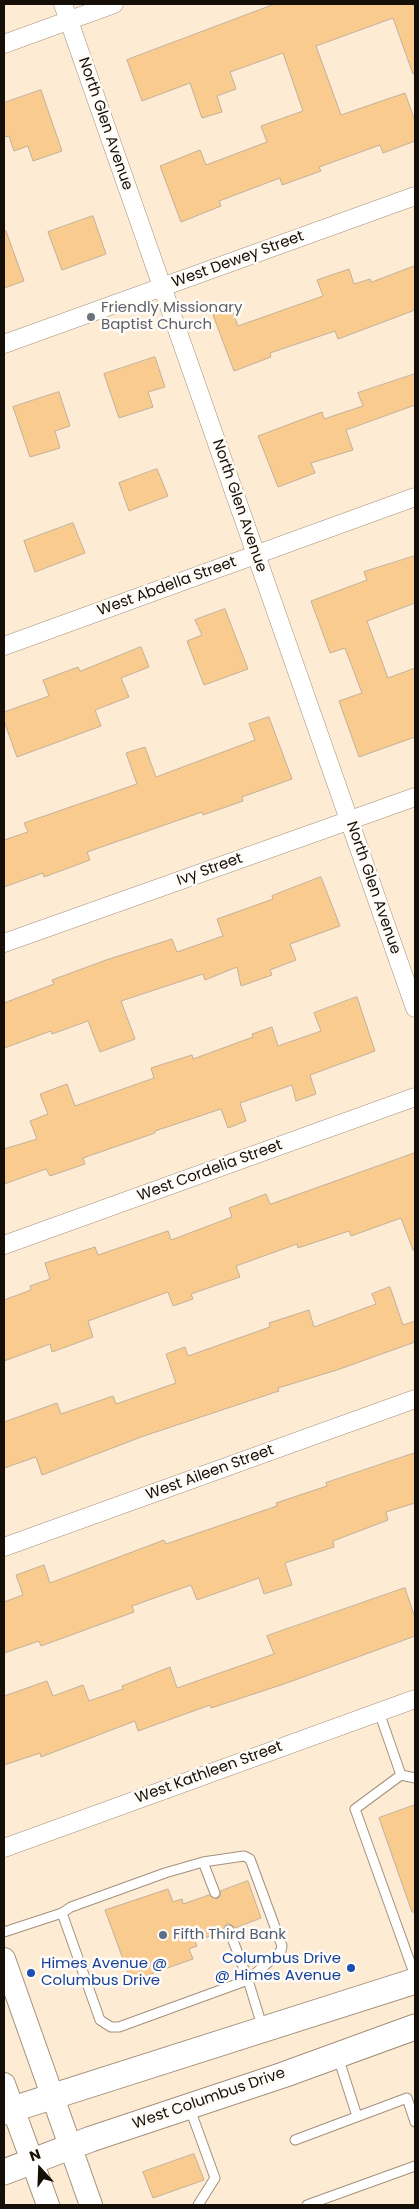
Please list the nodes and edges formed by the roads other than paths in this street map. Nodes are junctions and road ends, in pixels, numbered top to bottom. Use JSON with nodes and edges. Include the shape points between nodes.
{"nodes":[{"id":1,"x":114,"y":4,"type":"edge"},
{"id":2,"x":66,"y":12,"type":"edge"},
{"id":3,"x":4,"y":44,"type":"edge"},
{"id":4,"x":415,"y":196,"type":"edge"},
{"id":5,"x":163,"y":287,"type":"junction"},
{"id":6,"x":4,"y":344,"type":"edge"},
{"id":7,"x":415,"y":497,"type":"edge"},
{"id":8,"x":255,"y":554,"type":"junction"},
{"id":9,"x":4,"y":646,"type":"edge"},
{"id":10,"x":415,"y":797,"type":"edge"},
{"id":11,"x":350,"y":820,"type":"junction"},
{"id":12,"x":4,"y":943,"type":"edge"},
{"id":13,"x":415,"y":1008,"type":"edge"},
{"id":14,"x":415,"y":1098,"type":"edge"},
{"id":15,"x":4,"y":1245,"type":"edge"},
{"id":16,"x":415,"y":1399,"type":"edge"},
{"id":17,"x":4,"y":1547,"type":"edge"},
{"id":18,"x":415,"y":1699,"type":"edge"},
{"id":19,"x":379,"y":1712,"type":"junction"},
{"id":20,"x":401,"y":1775,"type":"junction"},
{"id":21,"x":415,"y":1778,"type":"edge"},
{"id":22,"x":4,"y":1848,"type":"edge"},
{"id":23,"x":203,"y":1862,"type":"junction"},
{"id":24,"x":215,"y":1893,"type":"dead end"},
{"id":25,"x":62,"y":1913,"type":"junction"},
{"id":26,"x":228,"y":1930,"type":"dead end"},
{"id":27,"x":4,"y":1932,"type":"edge"},
{"id":28,"x":4,"y":1959,"type":"edge"},
{"id":29,"x":415,"y":1976,"type":"edge"},
{"id":30,"x":248,"y":1980,"type":"junction"},
{"id":31,"x":415,"y":1981,"type":"edge"},
{"id":32,"x":415,"y":2027,"type":"edge"},
{"id":33,"x":264,"y":2030,"type":"junction"},
{"id":34,"x":337,"y":2054,"type":"junction"},
{"id":35,"x":4,"y":2084,"type":"edge"},
{"id":36,"x":51,"y":2098,"type":"junction"},
{"id":37,"x":189,"y":2106,"type":"junction"},
{"id":38,"x":9,"y":2110,"type":"edge"},
{"id":39,"x":358,"y":2116,"type":"junction"},
{"id":40,"x":415,"y":2122,"type":"edge"},
{"id":41,"x":295,"y":2140,"type":"dead end"},
{"id":42,"x":70,"y":2147,"type":"junction"},
{"id":43,"x":32,"y":2161,"type":"junction"},
{"id":44,"x":415,"y":2166,"type":"edge"},
{"id":45,"x":4,"y":2172,"type":"edge"},
{"id":46,"x":48,"y":2205,"type":"edge"},
{"id":47,"x":91,"y":2205,"type":"edge"},
{"id":48,"x":198,"y":2205,"type":"edge"},
{"id":49,"x":307,"y":2205,"type":"edge"}],
"edges":[{"from":1,"to":2,"type":"street"},
{"from":2,"to":3,"type":"street"},
{"from":2,"to":5,"type":"street","name":"North Glen Avenue"},
{"from":4,"to":5,"type":"street","name":"West Dewey Street"},
{"from":5,"to":6,"type":"street","name":"West Dewey Street"},
{"from":5,"to":8,"type":"street","name":"North Glen Avenue"},
{"from":7,"to":8,"type":"street","name":"West Abdella Street"},
{"from":8,"to":9,"type":"street","name":"West Abdella Street"},
{"from":8,"to":11,"type":"street","name":"North Glen Avenue"},
{"from":10,"to":11,"type":"street","name":"Ivy Street"},
{"from":11,"to":12,"type":"street","name":"Ivy Street"},
{"from":11,"to":13,"type":"street","name":"North Glen Avenue"},
{"from":14,"to":15,"type":"street","name":"West Cordelia Street"},
{"from":16,"to":17,"type":"street","name":"West Aileen Street"},
{"from":18,"to":19,"type":"street","name":"West Kathleen Street"},
{"from":19,"to":20,"type":"lane"},
{"from":19,"to":22,"type":"street","name":"West Kathleen Street"},
{"from":20,"to":21,"type":"lane"},
{"from":20,"to":29,"type":"lane","via":[[354,1810]]},
{"from":23,"to":24,"type":"lane"},
{"from":23,"to":25,"type":"lane","via":[[165,1873]]},
{"from":23,"to":30,"type":"lane","via":[[244,1856],[250,1859],[282,1946],[280,1954]]},
{"from":25,"to":27,"type":"lane"},
{"from":25,"to":30,"type":"lane","via":[[100,2020],[111,2027],[119,2027]]},
{"from":26,"to":30,"type":"lane"},
{"from":28,"to":36,"type":"street"},
{"from":30,"to":33,"type":"lane"},
{"from":31,"to":33,"type":"main road"},
{"from":32,"to":34,"type":"main road","name":"West Columbus Drive"},
{"from":33,"to":36,"type":"main road"},
{"from":34,"to":37,"type":"main road","name":"West Columbus Drive"},
{"from":34,"to":39,"type":"lane"},
{"from":35,"to":38,"type":"street"},
{"from":36,"to":38,"type":"main road"},
{"from":36,"to":42,"type":"street"},
{"from":37,"to":42,"type":"main road","name":"West Columbus Drive"},
{"from":37,"to":48,"type":"lane","via":[[215,2178]]},
{"from":38,"to":43,"type":"street"},
{"from":39,"to":40,"type":"lane","via":[[407,2098]]},
{"from":39,"to":41,"type":"lane"},
{"from":42,"to":43,"type":"main road","name":"West Columbus Drive"},
{"from":42,"to":47,"type":"street"},
{"from":43,"to":45,"type":"main road","name":"West Columbus Drive"},
{"from":43,"to":46,"type":"street"},
{"from":44,"to":49,"type":"lane"}]}
